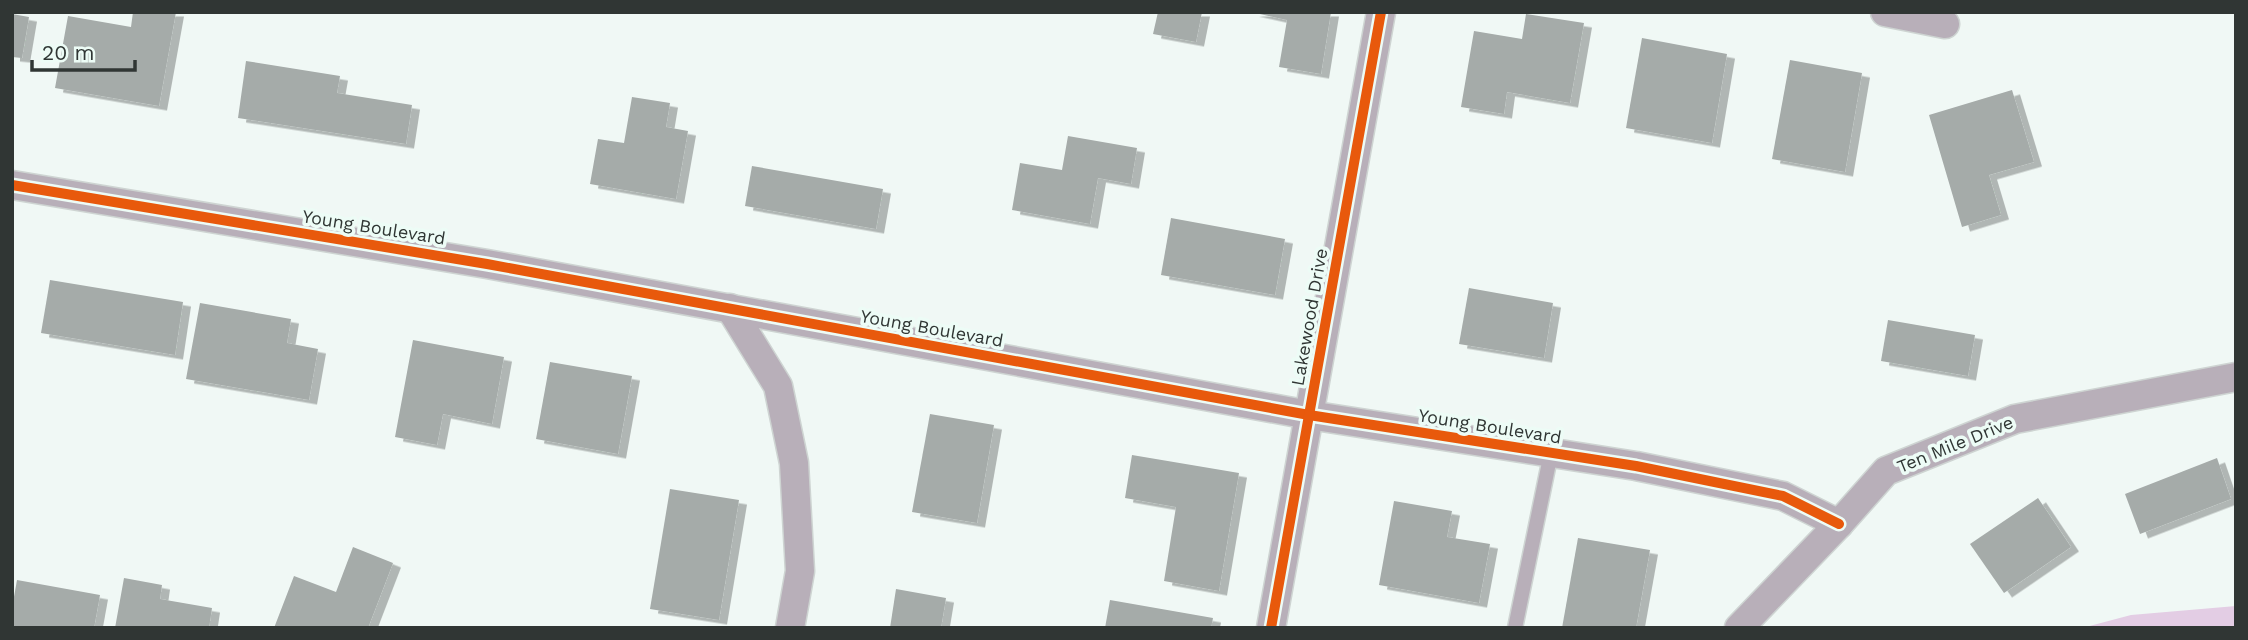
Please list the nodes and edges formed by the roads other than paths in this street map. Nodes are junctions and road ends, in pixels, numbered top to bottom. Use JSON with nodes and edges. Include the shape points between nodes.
{"nodes":[{"id":1,"x":1381,"y":12,"type":"edge"},
{"id":2,"x":1885,"y":12,"type":"edge"},
{"id":3,"x":1945,"y":24,"type":"dead end"},
{"id":4,"x":12,"y":185,"type":"edge"},
{"id":5,"x":730,"y":308,"type":"junction"},
{"id":6,"x":2236,"y":377,"type":"edge"},
{"id":7,"x":1308,"y":415,"type":"junction"},
{"id":8,"x":1552,"y":453,"type":"junction"},
{"id":9,"x":1839,"y":524,"type":"junction"},
{"id":10,"x":790,"y":628,"type":"edge"},
{"id":11,"x":1271,"y":628,"type":"edge"},
{"id":12,"x":1515,"y":628,"type":"edge"},
{"id":13,"x":1739,"y":628,"type":"edge"}],
"edges":[{"from":1,"to":7,"type":"street","name":"Lakewood Drive"},
{"from":2,"to":3,"type":"street"},
{"from":4,"to":5,"type":"street","name":"Young Boulevard"},
{"from":5,"to":7,"type":"street","name":"Young Boulevard"},
{"from":5,"to":10,"type":"street","via":[[778,386],[794,463],[800,571]]},
{"from":6,"to":9,"type":"street","name":"Ten Mile Drive","via":[[2015,419],[1886,471]]},
{"from":7,"to":8,"type":"street","name":"Young Boulevard"},
{"from":7,"to":11,"type":"street","name":"Lakewood Drive"},
{"from":8,"to":9,"type":"street","name":"Young Boulevard","via":[[1783,496]]},
{"from":8,"to":12,"type":"lane"},
{"from":9,"to":13,"type":"street","name":"Ten Mile Drive"}]}
